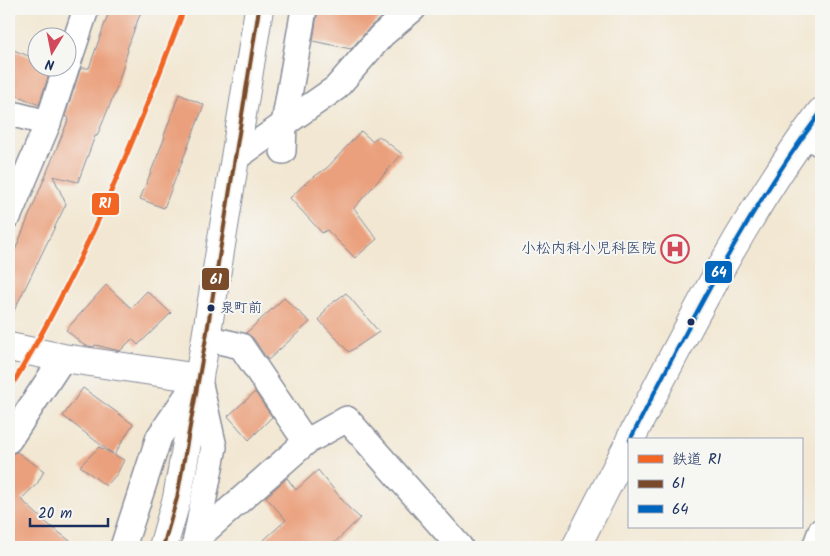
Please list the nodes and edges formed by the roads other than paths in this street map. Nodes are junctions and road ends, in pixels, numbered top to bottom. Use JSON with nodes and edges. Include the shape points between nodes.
{"nodes":[{"id":1,"x":86,"y":9,"type":"edge"},
{"id":2,"x":259,"y":9,"type":"edge"},
{"id":3,"x":304,"y":9,"type":"edge"},
{"id":4,"x":413,"y":9,"type":"edge"},
{"id":5,"x":78,"y":33,"type":"edge"},
{"id":6,"x":63,"y":78,"type":"edge"},
{"id":7,"x":821,"y":112,"type":"edge"},
{"id":8,"x":9,"y":114,"type":"edge"},
{"id":9,"x":48,"y":123,"type":"junction"},
{"id":10,"x":284,"y":124,"type":"junction"},
{"id":11,"x":813,"y":139,"type":"edge"},
{"id":12,"x":283,"y":150,"type":"dead end"},
{"id":13,"x":234,"y":159,"type":"junction"},
{"id":14,"x":9,"y":215,"type":"edge"},
{"id":15,"x":206,"y":338,"type":"junction"},
{"id":16,"x":9,"y":347,"type":"edge"},
{"id":17,"x":63,"y":358,"type":"junction"},
{"id":18,"x":199,"y":378,"type":"junction"},
{"id":19,"x":631,"y":438,"type":"edge"},
{"id":20,"x":9,"y":440,"type":"edge"},
{"id":21,"x":306,"y":442,"type":"junction"},
{"id":22,"x":628,"y":445,"type":"edge"},
{"id":23,"x":821,"y":530,"type":"edge"},
{"id":24,"x":195,"y":543,"type":"edge"},
{"id":25,"x":123,"y":547,"type":"edge"},
{"id":26,"x":162,"y":547,"type":"edge"},
{"id":27,"x":460,"y":547,"type":"edge"},
{"id":28,"x":576,"y":547,"type":"edge"},
{"id":29,"x":815,"y":547,"type":"edge"}],
"edges":[{"from":1,"to":5,"type":"street"},
{"from":2,"to":13,"type":"street"},
{"from":3,"to":10,"type":"street"},
{"from":4,"to":10,"type":"street","via":[[382,35],[336,88]]},
{"from":6,"to":9,"type":"street"},
{"from":7,"to":11,"type":"street"},
{"from":8,"to":9,"type":"street"},
{"from":9,"to":14,"type":"street"},
{"from":10,"to":12,"type":"street"},
{"from":10,"to":13,"type":"street"},
{"from":11,"to":19,"type":"street","via":[[742,230]]},
{"from":13,"to":15,"type":"street"},
{"from":15,"to":18,"type":"street"},
{"from":15,"to":21,"type":"street","via":[[241,346]]},
{"from":16,"to":17,"type":"street"},
{"from":17,"to":18,"type":"street"},
{"from":17,"to":20,"type":"street"},
{"from":18,"to":24,"type":"street","via":[[214,446]]},
{"from":18,"to":25,"type":"street","via":[[159,437]]},
{"from":18,"to":26,"type":"street","via":[[177,498]]},
{"from":21,"to":24,"type":"street"},
{"from":21,"to":27,"type":"street","via":[[348,419]]},
{"from":22,"to":28,"type":"street"},
{"from":23,"to":29,"type":"street"}]}
